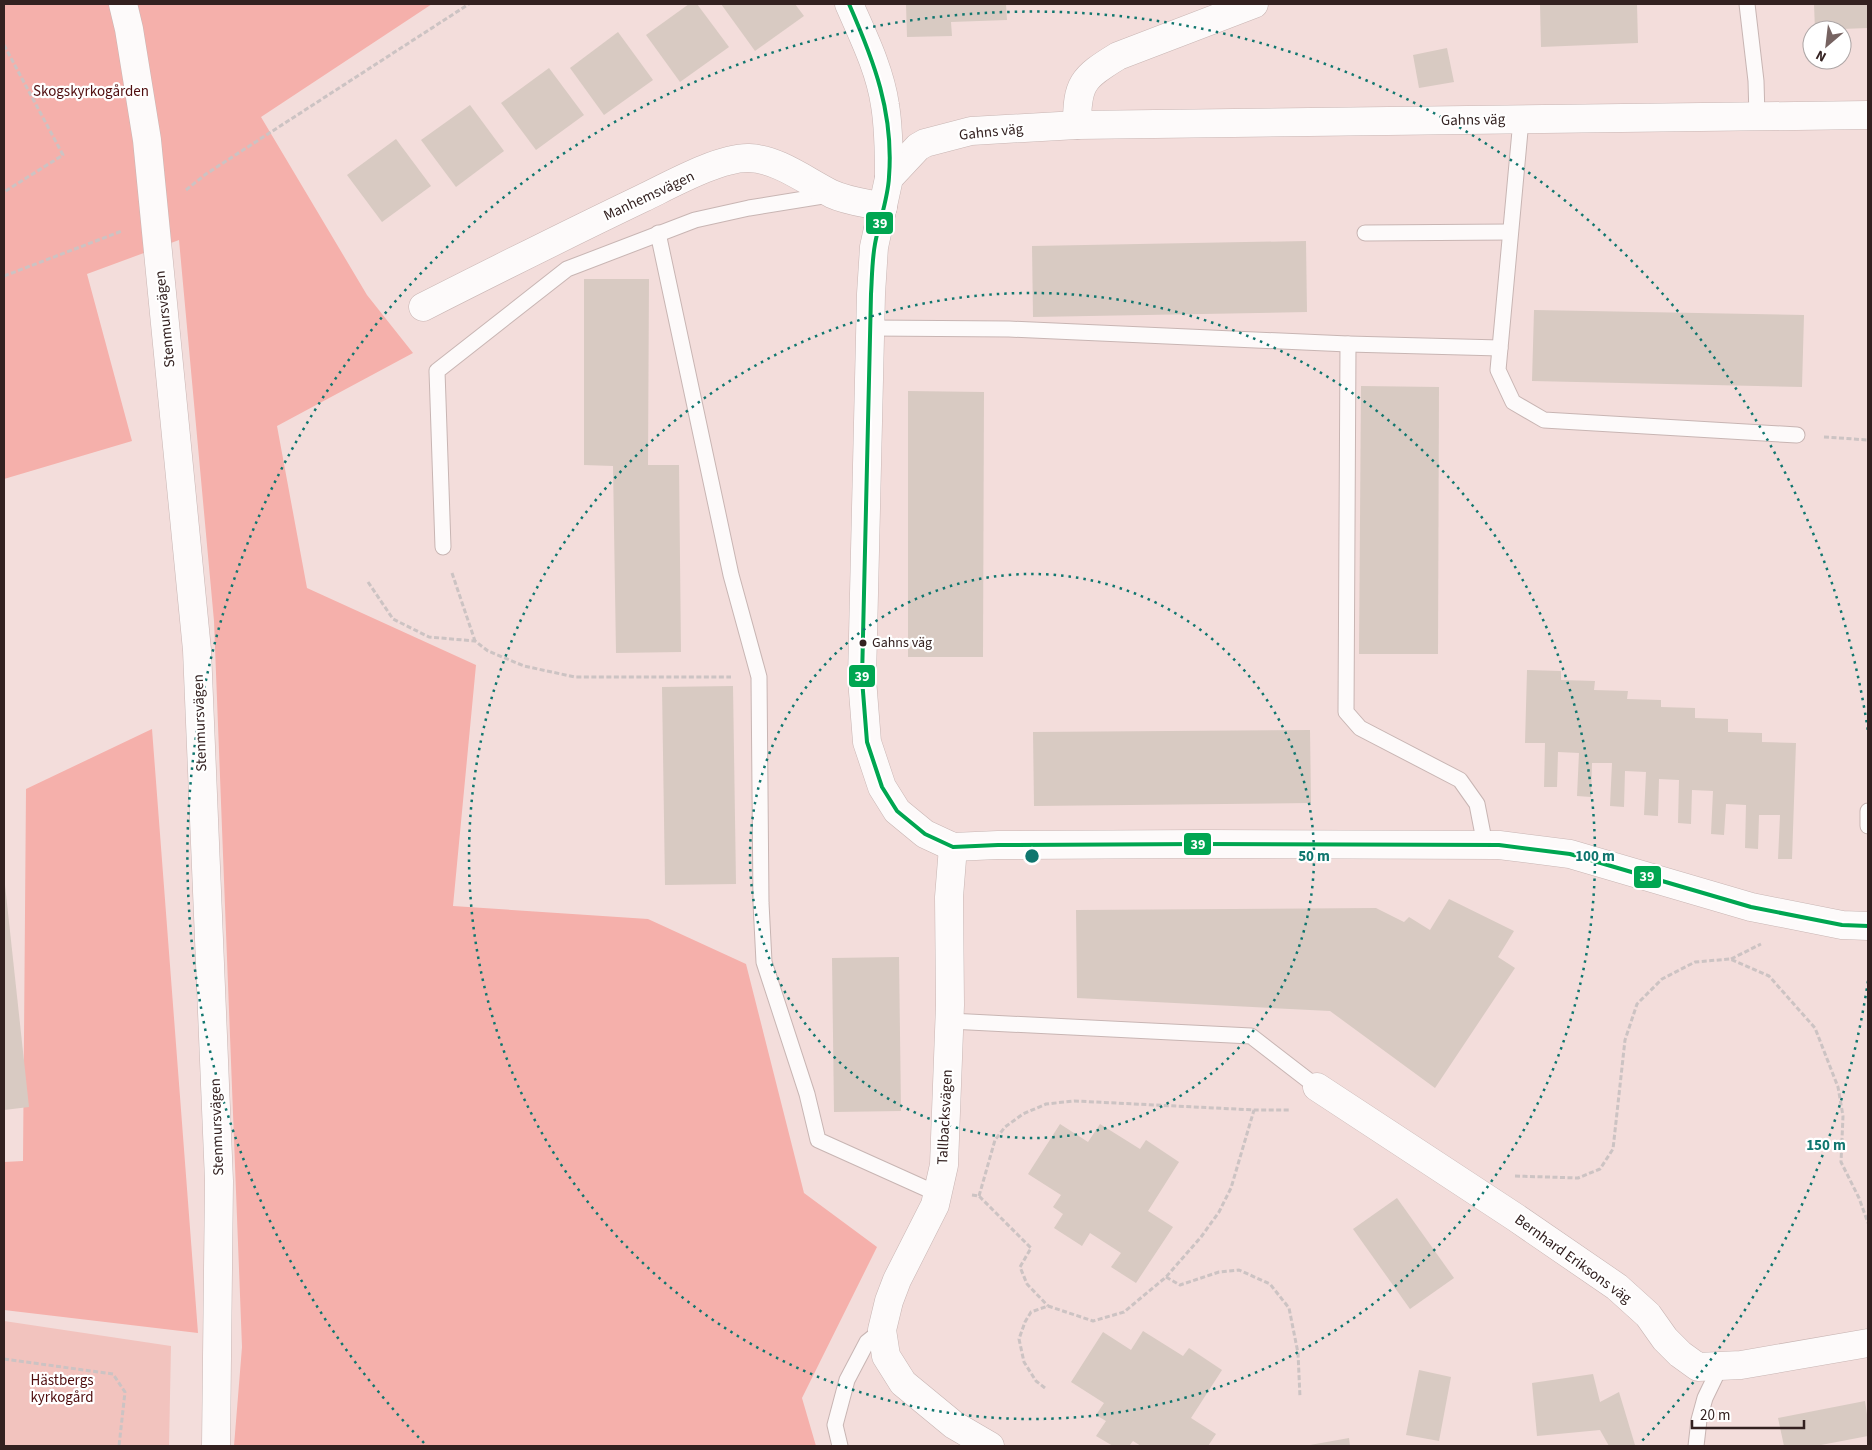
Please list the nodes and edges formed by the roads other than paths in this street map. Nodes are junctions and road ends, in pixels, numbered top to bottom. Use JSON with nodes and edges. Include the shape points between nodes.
{"nodes":[{"id":1,"x":122,"y":4,"type":"edge"},
{"id":2,"x":849,"y":4,"type":"edge"},
{"id":3,"x":1254,"y":4,"type":"edge"},
{"id":4,"x":1746,"y":4,"type":"edge"},
{"id":5,"x":1868,"y":115,"type":"edge"},
{"id":6,"x":1757,"y":117,"type":"junction"},
{"id":7,"x":1520,"y":120,"type":"junction"},
{"id":8,"x":1077,"y":125,"type":"junction"},
{"id":9,"x":889,"y":178,"type":"junction"},
{"id":10,"x":834,"y":195,"type":"junction"},
{"id":11,"x":883,"y":207,"type":"junction"},
{"id":12,"x":1510,"y":232,"type":"junction"},
{"id":13,"x":658,"y":233,"type":"junction"},
{"id":14,"x":1365,"y":233,"type":"dead end"},
{"id":15,"x":423,"y":307,"type":"dead end"},
{"id":16,"x":870,"y":328,"type":"junction"},
{"id":17,"x":1348,"y":344,"type":"junction"},
{"id":18,"x":1500,"y":348,"type":"junction"},
{"id":19,"x":1797,"y":435,"type":"road end"},
{"id":20,"x":443,"y":547,"type":"road end"},
{"id":21,"x":1868,"y":810,"type":"edge"},
{"id":22,"x":1868,"y":826,"type":"edge"},
{"id":23,"x":1485,"y":845,"type":"junction"},
{"id":24,"x":953,"y":847,"type":"junction"},
{"id":25,"x":1868,"y":926,"type":"edge"},
{"id":26,"x":950,"y":1021,"type":"junction"},
{"id":27,"x":1317,"y":1087,"type":"joint"},
{"id":28,"x":938,"y":1194,"type":"junction"},
{"id":29,"x":882,"y":1330,"type":"junction"},
{"id":30,"x":1868,"y":1343,"type":"edge"},
{"id":31,"x":1720,"y":1366,"type":"junction"},
{"id":32,"x":216,"y":1446,"type":"edge"},
{"id":33,"x":840,"y":1446,"type":"edge"},
{"id":34,"x":990,"y":1446,"type":"edge"},
{"id":35,"x":1696,"y":1446,"type":"edge"}],
"edges":[{"from":1,"to":32,"type":"street","name":"Stenmursvägen","via":[[147,140],[197,650],[219,1181]]},
{"from":2,"to":9,"type":"street","via":[[882,90]]},
{"from":3,"to":8,"type":"street","via":[[1106,63],[1081,87],[1077,100]]},
{"from":4,"to":6,"type":"lane"},
{"from":5,"to":6,"type":"street","name":"Gahns väg"},
{"from":6,"to":7,"type":"street","name":"Gahns väg"},
{"from":7,"to":8,"type":"street","name":"Gahns väg"},
{"from":7,"to":12,"type":"lane"},
{"from":8,"to":9,"type":"street","name":"Gahns väg","via":[[971,130],[918,147]]},
{"from":9,"to":11,"type":"street"},
{"from":10,"to":11,"type":"street","name":"Manhemsvägen"},
{"from":10,"to":13,"type":"lane","via":[[749,208],[695,220]]},
{"from":10,"to":15,"type":"street","name":"Manhemsvägen","via":[[763,160],[736,159],[678,181]]},
{"from":11,"to":16,"type":"street","via":[[874,247]]},
{"from":12,"to":14,"type":"lane"},
{"from":12,"to":18,"type":"lane"},
{"from":13,"to":20,"type":"lane","via":[[567,269],[437,371]]},
{"from":13,"to":28,"type":"lane","via":[[731,575],[759,677],[764,962],[807,1094],[818,1140]]},
{"from":16,"to":17,"type":"lane","via":[[1009,329]]},
{"from":16,"to":24,"type":"street","via":[[862,679],[867,742],[882,787],[896,811],[925,834]]},
{"from":17,"to":18,"type":"lane"},
{"from":17,"to":23,"type":"lane","via":[[1346,712],[1360,728],[1460,780],[1477,804]]},
{"from":18,"to":19,"type":"lane","via":[[1498,370],[1513,402],[1544,420]]},
{"from":21,"to":22,"type":"lane"},
{"from":23,"to":24,"type":"street"},
{"from":23,"to":25,"type":"street","via":[[1570,854],[1751,907],[1842,926]]},
{"from":24,"to":26,"type":"street","name":"Tallbacksvägen","via":[[949,897]]},
{"from":26,"to":27,"type":"lane","via":[[1251,1036]]},
{"from":26,"to":28,"type":"street","name":"Tallbacksvägen","via":[[944,1165]]},
{"from":27,"to":31,"type":"street","name":"Bernhard Eriksons väg","via":[[1617,1287],[1648,1315],[1665,1339],[1698,1367]]},
{"from":28,"to":29,"type":"street","name":"Tallbacksvägen","via":[[897,1280]]},
{"from":29,"to":33,"type":"lane","via":[[867,1342],[847,1380],[835,1425]]},
{"from":29,"to":34,"type":"street","name":"Tallbacksvägen","via":[[886,1356],[903,1383],[954,1425]]},
{"from":30,"to":31,"type":"street","name":"Bernhard Eriksons väg"},
{"from":31,"to":35,"type":"lane","via":[[1705,1398]]}]}
